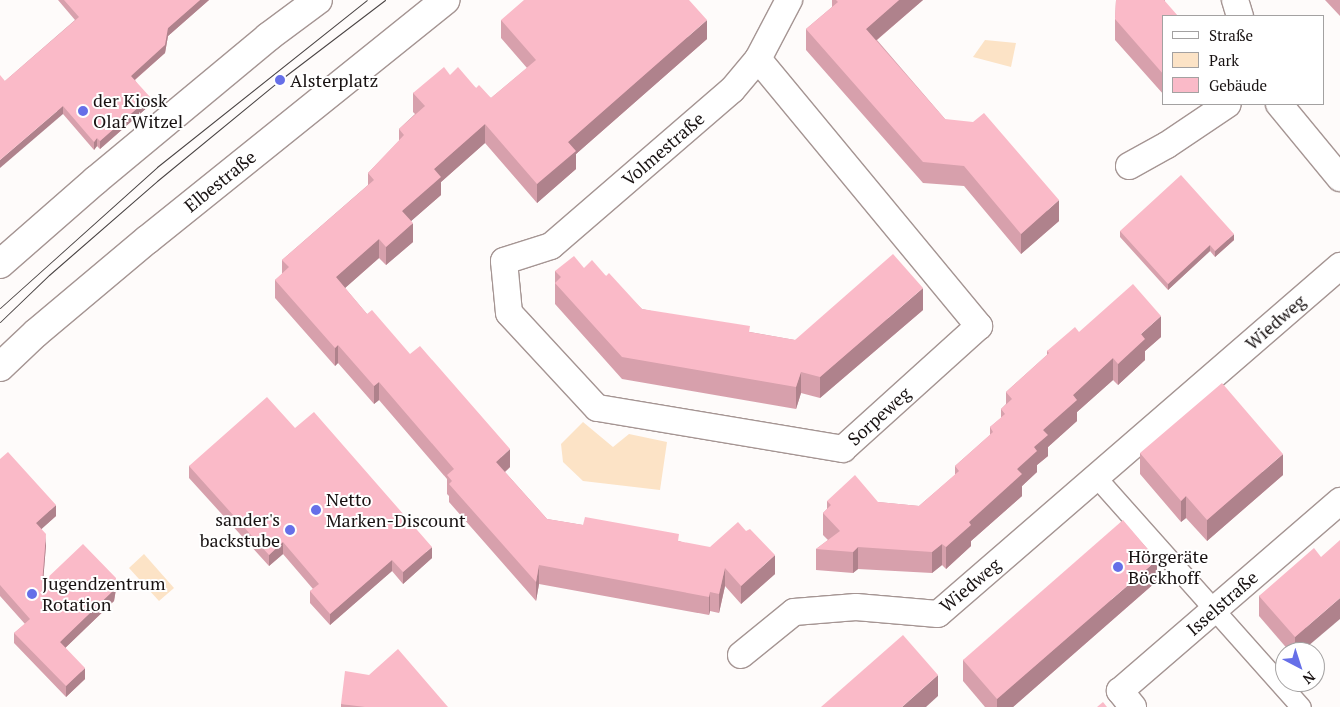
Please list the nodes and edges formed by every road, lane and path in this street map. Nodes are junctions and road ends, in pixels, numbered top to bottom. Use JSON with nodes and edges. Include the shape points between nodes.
{"nodes":[{"id":1,"x":318,"y":0,"type":"edge"},
{"id":2,"x":445,"y":0,"type":"edge"},
{"id":3,"x":789,"y":0,"type":"edge"},
{"id":4,"x":1235,"y":0,"type":"edge"},
{"id":5,"x":1240,"y":15,"type":"edge"},
{"id":6,"x":758,"y":59,"type":"junction"},
{"id":7,"x":1227,"y":105,"type":"edge"},
{"id":8,"x":1280,"y":105,"type":"edge"},
{"id":9,"x":1129,"y":166,"type":"dead end"},
{"id":10,"x":1340,"y":178,"type":"edge"},
{"id":11,"x":504,"y":261,"type":"joint"},
{"id":12,"x":0,"y":264,"type":"edge"},
{"id":13,"x":1340,"y":266,"type":"edge"},
{"id":14,"x":0,"y":367,"type":"edge"},
{"id":15,"x":1096,"y":477,"type":"junction"},
{"id":16,"x":1340,"y":500,"type":"edge"},
{"id":17,"x":1215,"y":609,"type":"junction"},
{"id":18,"x":741,"y":656,"type":"dead end"},
{"id":19,"x":1133,"y":707,"type":"edge"},
{"id":20,"x":1301,"y":707,"type":"edge"}],
"edges":[{"from":1,"to":12,"type":"street","via":[[268,37]]},
{"from":2,"to":14,"type":"street","name":"Elbestraße","via":[[146,240]]},
{"from":3,"to":6,"type":"street","name":"Volmestraße"},
{"from":4,"to":5,"type":"street"},
{"from":6,"to":11,"type":"street","name":"Volmestraße","via":[[732,90],[551,246]]},
{"from":6,"to":11,"type":"street","name":"Sorpeweg","via":[[979,326],[843,449],[597,408],[509,313]]},
{"from":7,"to":9,"type":"street"},
{"from":8,"to":10,"type":"street"},
{"from":13,"to":15,"type":"street","name":"Wiedweg"},
{"from":15,"to":17,"type":"street"},
{"from":15,"to":18,"type":"street","name":"Wiedweg","via":[[938,614],[856,607],[794,612]]},
{"from":16,"to":17,"type":"street","name":"Isselstraße"},
{"from":17,"to":19,"type":"street","name":"Isselstraße","via":[[1120,692]]},
{"from":17,"to":20,"type":"street"}]}
